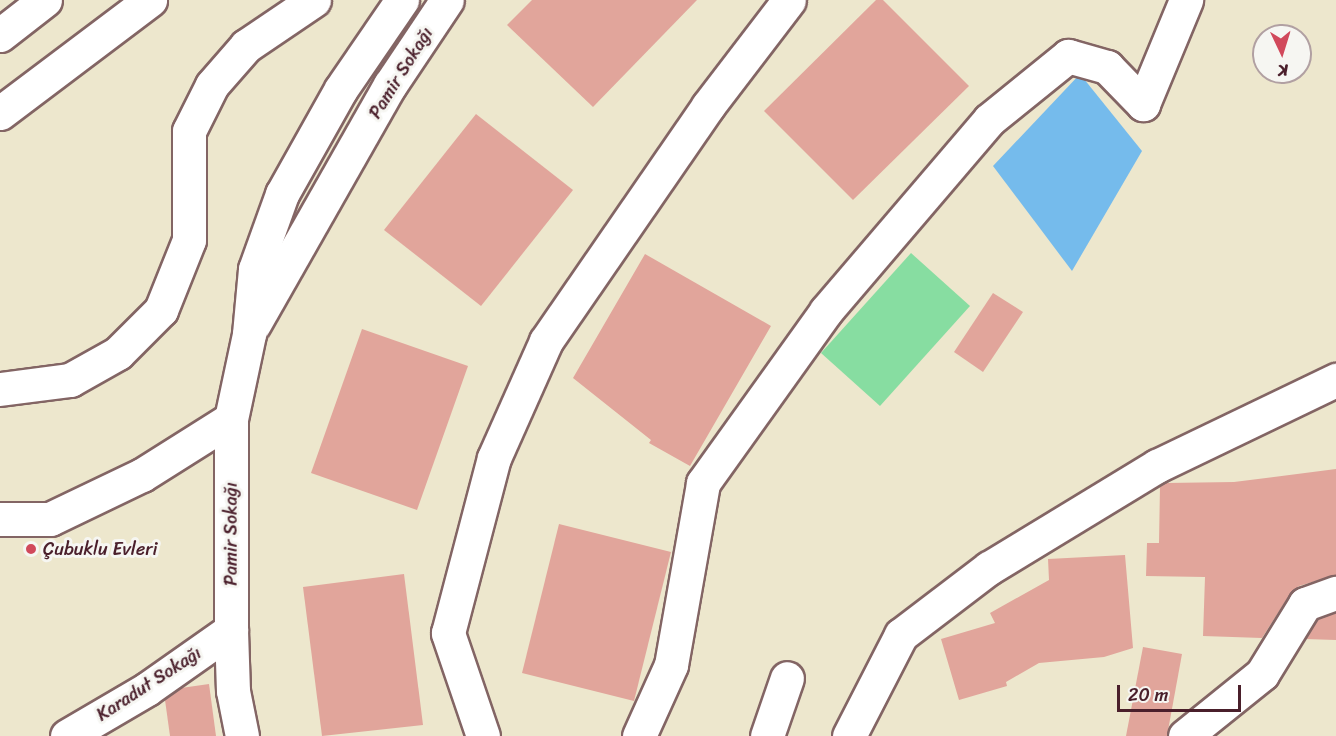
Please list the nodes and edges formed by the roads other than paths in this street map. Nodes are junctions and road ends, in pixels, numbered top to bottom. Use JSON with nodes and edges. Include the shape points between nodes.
{"nodes":[{"id":1,"x":45,"y":0,"type":"edge"},
{"id":2,"x":150,"y":0,"type":"edge"},
{"id":3,"x":314,"y":0,"type":"edge"},
{"id":4,"x":402,"y":0,"type":"edge"},
{"id":5,"x":447,"y":0,"type":"edge"},
{"id":6,"x":789,"y":0,"type":"edge"},
{"id":7,"x":1186,"y":0,"type":"edge"},
{"id":8,"x":0,"y":34,"type":"edge"},
{"id":9,"x":0,"y":113,"type":"edge"},
{"id":10,"x":249,"y":334,"type":"junction"},
{"id":11,"x":1336,"y":380,"type":"edge"},
{"id":12,"x":0,"y":389,"type":"edge"},
{"id":13,"x":231,"y":419,"type":"junction"},
{"id":14,"x":0,"y":519,"type":"edge"},
{"id":15,"x":1336,"y":593,"type":"edge"},
{"id":16,"x":231,"y":630,"type":"junction"},
{"id":17,"x":787,"y":678,"type":"dead end"},
{"id":18,"x":67,"y":736,"type":"edge"},
{"id":19,"x":242,"y":736,"type":"edge"},
{"id":20,"x":483,"y":736,"type":"edge"},
{"id":21,"x":639,"y":736,"type":"edge"},
{"id":22,"x":767,"y":736,"type":"edge"},
{"id":23,"x":849,"y":736,"type":"edge"},
{"id":24,"x":1185,"y":736,"type":"edge"}],
"edges":[{"from":1,"to":8,"type":"main road"},
{"from":2,"to":9,"type":"main road"},
{"from":3,"to":12,"type":"main road","via":[[246,46],[212,85],[189,131],[189,240],[161,310],[118,352],[70,380]]},
{"from":4,"to":10,"type":"main road","name":"Pamir Sokağı","via":[[341,90],[282,194],[255,268]]},
{"from":5,"to":10,"type":"main road","name":"Pamir Sokağı","via":[[390,85]]},
{"from":6,"to":20,"type":"main road","via":[[708,106],[546,341],[494,458],[448,633]]},
{"from":7,"to":21,"type":"main road","via":[[1143,104],[1107,67],[1068,56],[989,120],[826,311],[703,483],[670,665]]},
{"from":10,"to":13,"type":"main road","name":"Pamir Sokağı"},
{"from":11,"to":23,"type":"main road","via":[[1157,466],[989,568],[901,635]]},
{"from":13,"to":14,"type":"main road","via":[[142,475],[50,519]]},
{"from":13,"to":16,"type":"main road","name":"Pamir Sokağı"},
{"from":15,"to":24,"type":"main road","via":[[1305,604],[1262,674]]},
{"from":16,"to":18,"type":"main road","name":"Karadut Sokağı","via":[[147,689]]},
{"from":16,"to":19,"type":"main road","name":"Pamir Sokağı","via":[[233,691]]},
{"from":17,"to":22,"type":"main road"}]}
